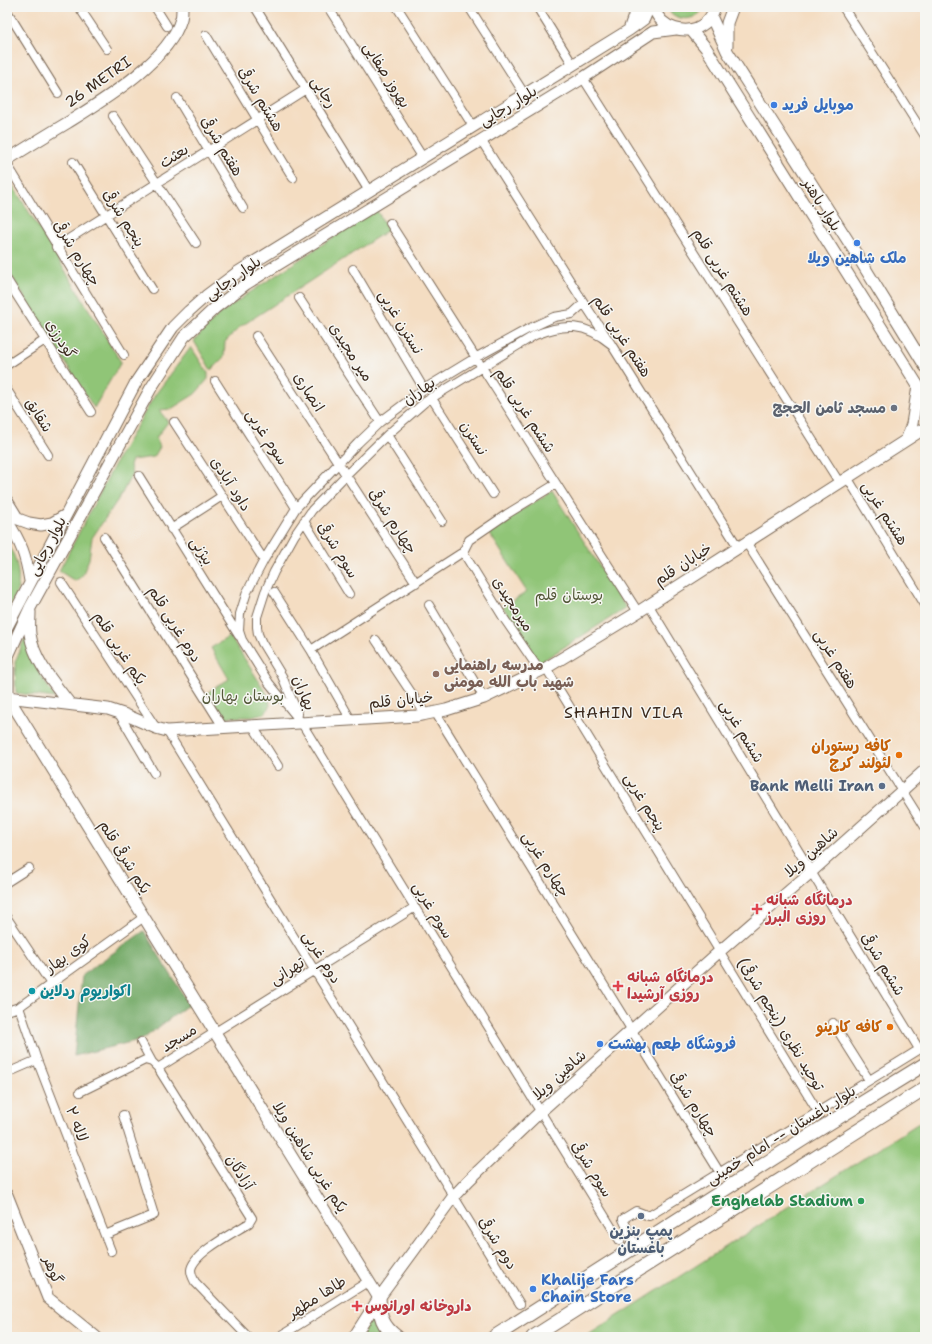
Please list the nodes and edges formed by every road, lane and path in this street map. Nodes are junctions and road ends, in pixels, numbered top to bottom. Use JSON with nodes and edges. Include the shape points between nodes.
{"nodes":[{"id":1,"x":79,"y":7,"type":"edge"},
{"id":2,"x":155,"y":7,"type":"edge"},
{"id":3,"x":182,"y":7,"type":"edge"},
{"id":4,"x":255,"y":7,"type":"edge"},
{"id":5,"x":328,"y":7,"type":"edge"},
{"id":6,"x":397,"y":7,"type":"edge"},
{"id":7,"x":468,"y":7,"type":"edge"},
{"id":8,"x":537,"y":7,"type":"edge"},
{"id":9,"x":637,"y":7,"type":"edge"},
{"id":10,"x":649,"y":7,"type":"edge"},
{"id":11,"x":654,"y":7,"type":"edge"},
{"id":12,"x":733,"y":7,"type":"edge"},
{"id":13,"x":843,"y":7,"type":"edge"},
{"id":14,"x":7,"y":11,"type":"edge"},
{"id":15,"x":713,"y":12,"type":"edge"},
{"id":16,"x":167,"y":26,"type":"dead end"},
{"id":17,"x":676,"y":29,"type":"junction"},
{"id":18,"x":629,"y":30,"type":"junction"},
{"id":19,"x":690,"y":30,"type":"junction"},
{"id":20,"x":206,"y":35,"type":"dead end"},
{"id":21,"x":107,"y":49,"type":"dead end"},
{"id":22,"x":727,"y":51,"type":"junction"},
{"id":23,"x":573,"y":65,"type":"junction"},
{"id":24,"x":583,"y":78,"type":"junction"},
{"id":25,"x":306,"y":89,"type":"junction"},
{"id":26,"x":58,"y":93,"type":"dead end"},
{"id":27,"x":525,"y":95,"type":"junction"},
{"id":28,"x":177,"y":98,"type":"dead end"},
{"id":29,"x":113,"y":116,"type":"dead end"},
{"id":30,"x":257,"y":120,"type":"junction"},
{"id":31,"x":473,"y":126,"type":"junction"},
{"id":32,"x":925,"y":136,"type":"edge"},
{"id":33,"x":481,"y":140,"type":"junction"},
{"id":34,"x":208,"y":151,"type":"junction"},
{"id":35,"x":423,"y":158,"type":"junction"},
{"id":36,"x":7,"y":160,"type":"edge"},
{"id":37,"x":73,"y":162,"type":"dead end"},
{"id":38,"x":7,"y":164,"type":"edge"},
{"id":39,"x":293,"y":178,"type":"dead end"},
{"id":40,"x":157,"y":183,"type":"junction"},
{"id":41,"x":369,"y":191,"type":"junction"},
{"id":42,"x":243,"y":208,"type":"dead end"},
{"id":43,"x":106,"y":215,"type":"junction"},
{"id":44,"x":390,"y":223,"type":"dead end"},
{"id":45,"x":196,"y":243,"type":"dead end"},
{"id":46,"x":56,"y":247,"type":"junction"},
{"id":47,"x":353,"y":269,"type":"dead end"},
{"id":48,"x":7,"y":280,"type":"edge"},
{"id":49,"x":152,"y":289,"type":"dead end"},
{"id":50,"x":299,"y":298,"type":"dead end"},
{"id":51,"x":584,"y":303,"type":"junction"},
{"id":52,"x":173,"y":327,"type":"junction"},
{"id":53,"x":256,"y":336,"type":"dead end"},
{"id":54,"x":184,"y":337,"type":"junction"},
{"id":55,"x":45,"y":340,"type":"junction"},
{"id":56,"x":611,"y":344,"type":"junction"},
{"id":57,"x":124,"y":355,"type":"dead end"},
{"id":58,"x":476,"y":358,"type":"junction"},
{"id":59,"x":7,"y":365,"type":"edge"},
{"id":60,"x":925,"y":366,"type":"edge"},
{"id":61,"x":482,"y":368,"type":"junction"},
{"id":62,"x":215,"y":381,"type":"dead end"},
{"id":63,"x":918,"y":386,"type":"junction"},
{"id":64,"x":424,"y":389,"type":"junction"},
{"id":65,"x":7,"y":390,"type":"edge"},
{"id":66,"x":431,"y":397,"type":"junction"},
{"id":67,"x":925,"y":397,"type":"edge"},
{"id":68,"x":91,"y":412,"type":"dead end"},
{"id":69,"x":174,"y":422,"type":"dead end"},
{"id":70,"x":380,"y":422,"type":"junction"},
{"id":71,"x":925,"y":428,"type":"edge"},
{"id":72,"x":387,"y":435,"type":"junction"},
{"id":73,"x":907,"y":438,"type":"junction"},
{"id":74,"x":48,"y":455,"type":"dead end"},
{"id":75,"x":338,"y":463,"type":"junction"},
{"id":76,"x":346,"y":475,"type":"junction"},
{"id":77,"x":139,"y":476,"type":"dead end"},
{"id":78,"x":843,"y":480,"type":"junction"},
{"id":79,"x":556,"y":484,"type":"junction"},
{"id":80,"x":493,"y":494,"type":"dead end"},
{"id":81,"x":222,"y":496,"type":"junction"},
{"id":82,"x":7,"y":501,"type":"edge"},
{"id":83,"x":296,"y":508,"type":"junction"},
{"id":84,"x":66,"y":515,"type":"junction"},
{"id":85,"x":7,"y":521,"type":"edge"},
{"id":86,"x":304,"y":521,"type":"junction"},
{"id":87,"x":442,"y":521,"type":"dead end"},
{"id":88,"x":171,"y":529,"type":"junction"},
{"id":89,"x":104,"y":537,"type":"dead end"},
{"id":90,"x":742,"y":544,"type":"junction"},
{"id":91,"x":463,"y":552,"type":"junction"},
{"id":92,"x":264,"y":560,"type":"junction"},
{"id":93,"x":30,"y":581,"type":"junction"},
{"id":94,"x":61,"y":582,"type":"dead end"},
{"id":95,"x":416,"y":583,"type":"junction"},
{"id":96,"x":274,"y":592,"type":"dead end"},
{"id":97,"x":349,"y":594,"type":"dead end"},
{"id":98,"x":648,"y":604,"type":"junction"},
{"id":99,"x":429,"y":605,"type":"dead end"},
{"id":100,"x":925,"y":605,"type":"edge"},
{"id":101,"x":30,"y":608,"type":"junction"},
{"id":102,"x":638,"y":612,"type":"junction"},
{"id":103,"x":7,"y":627,"type":"edge"},
{"id":104,"x":242,"y":640,"type":"junction"},
{"id":105,"x":376,"y":640,"type":"dead end"},
{"id":106,"x":311,"y":650,"type":"junction"},
{"id":107,"x":7,"y":656,"type":"edge"},
{"id":108,"x":543,"y":669,"type":"junction"},
{"id":109,"x":282,"y":676,"type":"junction"},
{"id":110,"x":269,"y":683,"type":"junction"},
{"id":111,"x":7,"y":696,"type":"edge"},
{"id":112,"x":484,"y":698,"type":"junction"},
{"id":113,"x":70,"y":704,"type":"junction"},
{"id":114,"x":118,"y":712,"type":"junction"},
{"id":115,"x":431,"y":713,"type":"junction"},
{"id":116,"x":351,"y":720,"type":"junction"},
{"id":117,"x":301,"y":722,"type":"junction"},
{"id":118,"x":252,"y":725,"type":"junction"},
{"id":119,"x":223,"y":727,"type":"junction"},
{"id":120,"x":156,"y":728,"type":"junction"},
{"id":121,"x":167,"y":731,"type":"junction"},
{"id":122,"x":278,"y":766,"type":"dead end"},
{"id":123,"x":925,"y":770,"type":"edge"},
{"id":124,"x":154,"y":773,"type":"dead end"},
{"id":125,"x":902,"y":790,"type":"junction"},
{"id":126,"x":925,"y":827,"type":"edge"},
{"id":127,"x":29,"y":868,"type":"dead end"},
{"id":128,"x":811,"y":872,"type":"junction"},
{"id":129,"x":7,"y":882,"type":"edge"},
{"id":130,"x":415,"y":907,"type":"junction"},
{"id":131,"x":144,"y":917,"type":"junction"},
{"id":132,"x":7,"y":918,"type":"edge"},
{"id":133,"x":720,"y":951,"type":"junction"},
{"id":134,"x":314,"y":970,"type":"junction"},
{"id":135,"x":51,"y":984,"type":"junction"},
{"id":136,"x":19,"y":1007,"type":"junction"},
{"id":137,"x":7,"y":1011,"type":"edge"},
{"id":138,"x":832,"y":1023,"type":"dead end"},
{"id":139,"x":632,"y":1030,"type":"junction"},
{"id":140,"x":215,"y":1032,"type":"junction"},
{"id":141,"x":141,"y":1042,"type":"dead end"},
{"id":142,"x":922,"y":1048,"type":"edge"},
{"id":143,"x":37,"y":1060,"type":"junction"},
{"id":144,"x":152,"y":1063,"type":"junction"},
{"id":145,"x":925,"y":1064,"type":"edge"},
{"id":146,"x":7,"y":1073,"type":"edge"},
{"id":147,"x":869,"y":1080,"type":"junction"},
{"id":148,"x":925,"y":1088,"type":"edge"},
{"id":149,"x":80,"y":1092,"type":"dead end"},
{"id":150,"x":540,"y":1112,"type":"junction"},
{"id":151,"x":818,"y":1112,"type":"junction"},
{"id":152,"x":123,"y":1115,"type":"dead end"},
{"id":153,"x":794,"y":1127,"type":"junction"},
{"id":154,"x":802,"y":1140,"type":"junction"},
{"id":155,"x":720,"y":1172,"type":"junction"},
{"id":156,"x":747,"y":1176,"type":"junction"},
{"id":157,"x":721,"y":1192,"type":"junction"},
{"id":158,"x":758,"y":1194,"type":"junction"},
{"id":159,"x":7,"y":1195,"type":"edge"},
{"id":160,"x":453,"y":1197,"type":"junction"},
{"id":161,"x":732,"y":1210,"type":"junction"},
{"id":162,"x":105,"y":1235,"type":"junction"},
{"id":163,"x":620,"y":1242,"type":"dead end"},
{"id":164,"x":111,"y":1250,"type":"dead end"},
{"id":165,"x":628,"y":1252,"type":"junction"},
{"id":166,"x":369,"y":1281,"type":"junction"},
{"id":167,"x":379,"y":1298,"type":"junction"},
{"id":168,"x":520,"y":1304,"type":"dead end"},
{"id":169,"x":96,"y":1337,"type":"edge"},
{"id":170,"x":248,"y":1337,"type":"edge"},
{"id":171,"x":279,"y":1337,"type":"edge"},
{"id":172,"x":354,"y":1337,"type":"edge"},
{"id":173,"x":398,"y":1337,"type":"edge"},
{"id":174,"x":494,"y":1337,"type":"edge"},
{"id":175,"x":533,"y":1337,"type":"edge"}],
"edges":[{"from":1,"to":21,"type":"street"},
{"from":2,"to":16,"type":"street"},
{"from":3,"to":36,"type":"street","name":"26 METRI","via":[[181,19],[171,39],[132,79],[103,101]]},
{"from":4,"to":25,"type":"street","name":"رجایی"},
{"from":5,"to":35,"type":"street","name":"بهروز صفایی"},
{"from":6,"to":31,"type":"street"},
{"from":7,"to":27,"type":"street"},
{"from":8,"to":23,"type":"street"},
{"from":9,"to":18,"type":"street"},
{"from":10,"to":18,"type":"street","name":"بلوار رجایی","via":[[644,19]]},
{"from":11,"to":17,"type":"street","via":[[659,19]]},
{"from":12,"to":22,"type":"street","via":[[728,23]]},
{"from":13,"to":32,"type":"street"},
{"from":14,"to":26,"type":"street"},
{"from":15,"to":19,"type":"street","via":[[702,25]]},
{"from":15,"to":22,"type":"street","name":"بلوار باهنر"},
{"from":17,"to":19,"type":"street"},
{"from":17,"to":24,"type":"street","name":"بلوار رجایی","via":[[653,32]]},
{"from":18,"to":23,"type":"street","name":"بلوار رجایی"},
{"from":19,"to":63,"type":"street","name":"بلوار باهنر","via":[[706,48]]},
{"from":20,"to":30,"type":"street","name":"هشتم شرقی"},
{"from":22,"to":60,"type":"street","name":"بلوار باهنر"},
{"from":23,"to":27,"type":"street","name":"بلوار رجایی"},
{"from":24,"to":33,"type":"street","name":"بلوار رجایی"},
{"from":24,"to":78,"type":"street","name":"هشتم غربی قلم"},
{"from":25,"to":30,"type":"street","name":"بعثت"},
{"from":25,"to":41,"type":"street","name":"رجایی"},
{"from":27,"to":31,"type":"street","name":"بلوار رجایی"},
{"from":28,"to":34,"type":"street","name":"هفتم شرقی"},
{"from":29,"to":40,"type":"street"},
{"from":30,"to":34,"type":"street","name":"بعثت"},
{"from":30,"to":39,"type":"street","name":"هشتم شرقی"},
{"from":31,"to":35,"type":"street","name":"بلوار رجایی"},
{"from":33,"to":51,"type":"street","name":"هفتم غربی قلم"},
{"from":33,"to":54,"type":"street","name":"بلوار رجایی","via":[[246,284]]},
{"from":34,"to":40,"type":"street","name":"بعثت"},
{"from":34,"to":42,"type":"street","name":"هفتم شرقی"},
{"from":35,"to":41,"type":"street","name":"بلوار رجایی"},
{"from":37,"to":43,"type":"street","name":"پنجم شرقی"},
{"from":38,"to":46,"type":"street","name":"چهارم شرقی"},
{"from":40,"to":43,"type":"street","name":"بعثت"},
{"from":40,"to":45,"type":"street"},
{"from":41,"to":52,"type":"street","name":"بلوار رجایی","via":[[238,272],[206,296]]},
{"from":43,"to":46,"type":"street","name":"بعثت"},
{"from":43,"to":49,"type":"street","name":"پنجم شرقی"},
{"from":44,"to":58,"type":"street","name":"ششم غربی قلم"},
{"from":46,"to":57,"type":"street","name":"چهارم شرقی"},
{"from":47,"to":64,"type":"street","name":"نسترن غربی"},
{"from":48,"to":55,"type":"street","name":"گودرزی"},
{"from":50,"to":70,"type":"street","name":"میر مجیدی"},
{"from":51,"to":56,"type":"street","name":"هفتم غربی قلم"},
{"from":51,"to":58,"type":"street","name":"بهاران","via":[[572,314],[546,321]]},
{"from":52,"to":54,"type":"street"},
{"from":52,"to":84,"type":"street","name":"بلوار رجایی","via":[[136,382]]},
{"from":53,"to":75,"type":"street","name":"انصاری"},
{"from":54,"to":101,"type":"street","name":"بلوار رجایی","via":[[132,420]]},
{"from":55,"to":59,"type":"street"},
{"from":55,"to":68,"type":"street","name":"گودرزی"},
{"from":56,"to":61,"type":"street","name":"بهاران","via":[[588,329],[566,327],[549,330],[535,335]]},
{"from":56,"to":90,"type":"street","name":"هفتم غربی قلم"},
{"from":58,"to":61,"type":"street","name":"ششم غربی قلم"},
{"from":58,"to":64,"type":"street","name":"بهاران"},
{"from":61,"to":66,"type":"street","name":"بهاران"},
{"from":61,"to":79,"type":"street","name":"ششم غربی قلم"},
{"from":62,"to":83,"type":"street","name":"سوم غربی"},
{"from":63,"to":67,"type":"street","name":"بلوار باهنر"},
{"from":63,"to":73,"type":"street"},
{"from":64,"to":70,"type":"street","name":"بهاران"},
{"from":65,"to":74,"type":"street","name":"شقایق"},
{"from":66,"to":72,"type":"street","name":"بهاران"},
{"from":66,"to":80,"type":"street","name":"نسترن"},
{"from":69,"to":81,"type":"street","name":"داود آبادی"},
{"from":70,"to":75,"type":"street","name":"بهاران"},
{"from":71,"to":73,"type":"street","name":"خیابان قلم"},
{"from":72,"to":76,"type":"street","name":"بهاران"},
{"from":72,"to":87,"type":"street"},
{"from":73,"to":78,"type":"street","name":"خیابان قلم"},
{"from":75,"to":76,"type":"street","name":"انصاری"},
{"from":75,"to":83,"type":"street","name":"بهاران"},
{"from":76,"to":86,"type":"street","name":"بهاران"},
{"from":76,"to":95,"type":"street","name":"چهارم شرقی"},
{"from":77,"to":88,"type":"street","name":"بیژنی"},
{"from":78,"to":90,"type":"street","name":"خیابان قلم"},
{"from":78,"to":100,"type":"street","name":"هشتم غربی"},
{"from":79,"to":91,"type":"street","via":[[469,540]]},
{"from":79,"to":102,"type":"street","name":"ششم غربی قلم"},
{"from":81,"to":88,"type":"street"},
{"from":81,"to":92,"type":"street","name":"داود آبادی"},
{"from":82,"to":84,"type":"street","via":[[18,519],[29,523],[52,523]]},
{"from":83,"to":92,"type":"street","name":"بهاران"},
{"from":84,"to":93,"type":"street","name":"بلوار رجایی"},
{"from":85,"to":93,"type":"street","via":[[26,557]]},
{"from":86,"to":97,"type":"street","name":"سوم شرقی"},
{"from":86,"to":109,"type":"street","name":"بهاران","via":[[274,572],[257,616],[258,634]]},
{"from":88,"to":104,"type":"street","name":"بیژنی"},
{"from":89,"to":119,"type":"street","name":"دوم غربی قلم"},
{"from":90,"to":98,"type":"street","name":"خیابان قلم"},
{"from":90,"to":125,"type":"street","name":"هفتم غربی"},
{"from":91,"to":95,"type":"street"},
{"from":91,"to":108,"type":"street","name":"میرمجیدی","via":[[503,617]]},
{"from":92,"to":104,"type":"street","name":"بهاران","via":[[247,592],[242,609],[239,631]]},
{"from":93,"to":103,"type":"street","name":"بلوار رجایی"},
{"from":94,"to":120,"type":"street","name":"یکم غربی قلم"},
{"from":95,"to":106,"type":"street"},
{"from":96,"to":106,"type":"street"},
{"from":98,"to":102,"type":"street","name":"خیابان قلم"},
{"from":98,"to":128,"type":"street","name":"ششم غربی"},
{"from":99,"to":112,"type":"street"},
{"from":101,"to":107,"type":"street","name":"بلوار رجایی"},
{"from":101,"to":113,"type":"street","via":[[30,634],[36,656]]},
{"from":102,"to":108,"type":"street","name":"خیابان قلم"},
{"from":104,"to":110,"type":"street","name":"بهاران"},
{"from":105,"to":115,"type":"street"},
{"from":106,"to":116,"type":"street"},
{"from":107,"to":111,"type":"street","name":"بلوار رجایی"},
{"from":108,"to":112,"type":"street","name":"خیابان قلم"},
{"from":108,"to":133,"type":"street","name":"پنجم غربی"},
{"from":109,"to":110,"type":"street","via":[[279,685]]},
{"from":109,"to":117,"type":"street","name":"بهاران"},
{"from":110,"to":117,"type":"street","name":"بهاران"},
{"from":111,"to":113,"type":"street","name":"خیابان قلم"},
{"from":111,"to":131,"type":"street","name":"یکم شرقی قلم"},
{"from":112,"to":115,"type":"street","name":"خیابان قلم"},
{"from":113,"to":114,"type":"street","name":"خیابان قلم"},
{"from":114,"to":120,"type":"street","name":"خیابان قلم"},
{"from":114,"to":124,"type":"street"},
{"from":115,"to":116,"type":"street","name":"خیابان قلم"},
{"from":115,"to":139,"type":"street","name":"چهارم غربی"},
{"from":116,"to":117,"type":"street","name":"خیابان قلم"},
{"from":117,"to":118,"type":"street","name":"خیابان قلم"},
{"from":117,"to":130,"type":"street","name":"سوم غربی"},
{"from":118,"to":119,"type":"street","name":"خیابان قلم"},
{"from":118,"to":122,"type":"street"},
{"from":119,"to":121,"type":"street","name":"خیابان قلم"},
{"from":120,"to":121,"type":"street","name":"خیابان قلم"},
{"from":121,"to":134,"type":"street","name":"دوم غربی"},
{"from":123,"to":125,"type":"street","name":"شاهین ویلا"},
{"from":125,"to":126,"type":"street"},
{"from":125,"to":128,"type":"street","name":"شاهین ویلا"},
{"from":127,"to":129,"type":"street"},
{"from":128,"to":133,"type":"street","name":"شاهین ویلا"},
{"from":128,"to":142,"type":"street","name":"ششم شرقی"},
{"from":130,"to":134,"type":"street","name":"تهرانی"},
{"from":130,"to":150,"type":"street","name":"سوم غربی"},
{"from":131,"to":135,"type":"street","name":"کوی بهار"},
{"from":131,"to":140,"type":"street","name":"یکم شرقی قلم"},
{"from":132,"to":135,"type":"street"},
{"from":133,"to":139,"type":"street","name":"شاهین ویلا"},
{"from":133,"to":151,"type":"street","name":"توحید نظری (پنجم شرقی)"},
{"from":134,"to":140,"type":"street","name":"تهرانی"},
{"from":134,"to":160,"type":"street","name":"دوم غربی"},
{"from":135,"to":136,"type":"street","name":"کوی بهار"},
{"from":136,"to":137,"type":"street","name":"کوی بهار"},
{"from":136,"to":143,"type":"street","name":"لاله ۲"},
{"from":138,"to":147,"type":"street"},
{"from":139,"to":150,"type":"street","name":"شاهین ویلا"},
{"from":139,"to":155,"type":"street","name":"چهارم شرقی"},
{"from":140,"to":144,"type":"street","name":"مسجد"},
{"from":140,"to":166,"type":"street","name":"یکم غربی شاهین ویلا"},
{"from":141,"to":144,"type":"street","name":"آزادگان"},
{"from":142,"to":147,"type":"street"},
{"from":143,"to":146,"type":"street"},
{"from":143,"to":162,"type":"street","name":"لاله ۲"},
{"from":144,"to":149,"type":"street"},
{"from":144,"to":170,"type":"street","name":"آزادگان","via":[[252,1218],[249,1223],[198,1257],[191,1270],[195,1282]]},
{"from":145,"to":154,"type":"main road","name":"بلوار باغستان -- امام خمینی"},
{"from":147,"to":151,"type":"street"},
{"from":148,"to":158,"type":"main road"},
{"from":150,"to":160,"type":"street","name":"شاهین ویلا"},
{"from":150,"to":163,"type":"street","name":"سوم شرقی"},
{"from":151,"to":153,"type":"street"},
{"from":152,"to":162,"type":"street","via":[[154,1215]]},
{"from":153,"to":154,"type":"street"},
{"from":153,"to":155,"type":"street"},
{"from":154,"to":156,"type":"main road","name":"بلوار باغستان -- امام خمینی"},
{"from":155,"to":165,"type":"street","via":[[649,1216],[636,1211],[623,1219],[632,1239]]},
{"from":156,"to":157,"type":"main road","name":"بلوار باغستان -- امام خمینی"},
{"from":156,"to":158,"type":"main road","via":[[746,1184]]},
{"from":157,"to":161,"type":"main road","via":[[733,1198],[735,1204]]},
{"from":157,"to":165,"type":"main road","name":"بلوار باغستان -- امام خمینی"},
{"from":158,"to":161,"type":"main road"},
{"from":159,"to":169,"type":"street","name":"گوهر","via":[[48,1298]]},
{"from":160,"to":167,"type":"street","name":"شاهین ویلا"},
{"from":160,"to":168,"type":"street","name":"دوم شرقی"},
{"from":161,"to":175,"type":"main road"},
{"from":162,"to":164,"type":"street","name":"لاله ۲"},
{"from":165,"to":174,"type":"main road","name":"بلوار باغستان -- امام خمینی"},
{"from":166,"to":167,"type":"street","name":"یکم غربی شاهین ویلا"},
{"from":166,"to":171,"type":"street","name":"طاها مطهر"},
{"from":167,"to":172,"type":"street","name":"شاهین ویلا"},
{"from":167,"to":173,"type":"main road","via":[[382,1321],[389,1331]]}]}
